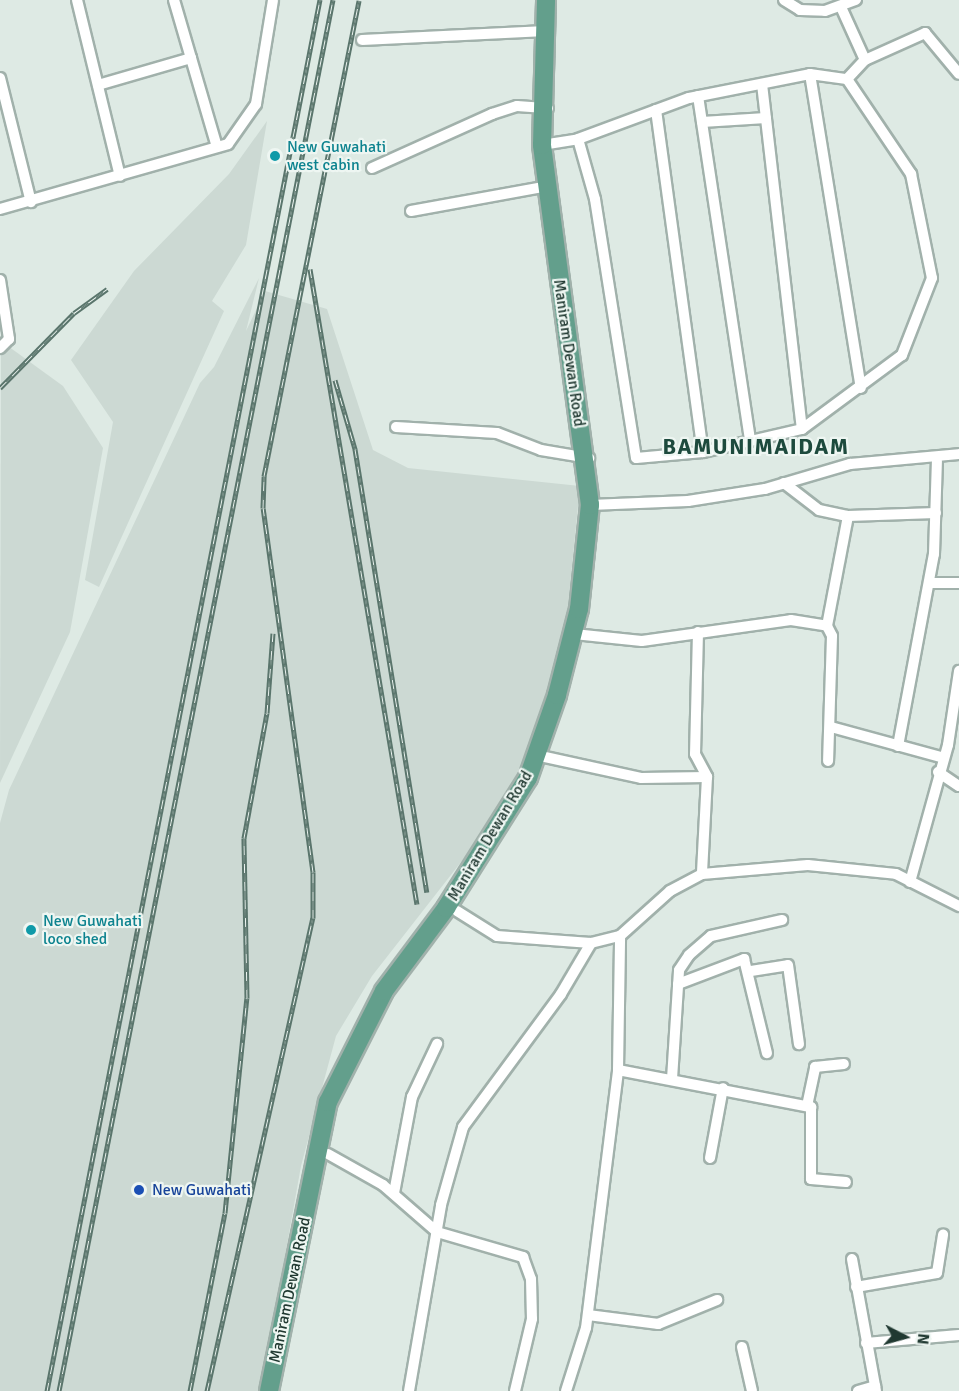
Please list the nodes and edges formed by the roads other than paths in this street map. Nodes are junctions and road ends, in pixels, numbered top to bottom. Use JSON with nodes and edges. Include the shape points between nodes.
{"nodes":[{"id":1,"x":77,"y":0,"type":"edge"},
{"id":2,"x":175,"y":0,"type":"edge"},
{"id":3,"x":273,"y":0,"type":"edge"},
{"id":4,"x":546,"y":0,"type":"edge"},
{"id":5,"x":555,"y":0,"type":"edge"},
{"id":6,"x":784,"y":0,"type":"edge"},
{"id":7,"x":856,"y":0,"type":"edge"},
{"id":8,"x":841,"y":7,"type":"junction"},
{"id":9,"x":546,"y":31,"type":"junction"},
{"id":10,"x":362,"y":39,"type":"dead end"},
{"id":11,"x":191,"y":58,"type":"junction"},
{"id":12,"x":865,"y":60,"type":"junction"},
{"id":13,"x":958,"y":71,"type":"edge"},
{"id":14,"x":810,"y":74,"type":"junction"},
{"id":15,"x":0,"y":78,"type":"edge"},
{"id":16,"x":847,"y":79,"type":"junction"},
{"id":17,"x":762,"y":84,"type":"junction"},
{"id":18,"x":98,"y":85,"type":"junction"},
{"id":19,"x":698,"y":96,"type":"junction"},
{"id":20,"x":547,"y":108,"type":"junction"},
{"id":21,"x":656,"y":110,"type":"junction"},
{"id":22,"x":766,"y":118,"type":"junction"},
{"id":23,"x":702,"y":122,"type":"junction"},
{"id":24,"x":578,"y":139,"type":"junction"},
{"id":25,"x":547,"y":145,"type":"junction"},
{"id":26,"x":217,"y":147,"type":"junction"},
{"id":27,"x":372,"y":168,"type":"dead end"},
{"id":28,"x":120,"y":176,"type":"junction"},
{"id":29,"x":548,"y":186,"type":"junction"},
{"id":30,"x":31,"y":202,"type":"junction"},
{"id":31,"x":0,"y":209,"type":"edge"},
{"id":32,"x":411,"y":211,"type":"dead end"},
{"id":33,"x":0,"y":280,"type":"edge"},
{"id":34,"x":0,"y":348,"type":"edge"},
{"id":35,"x":861,"y":388,"type":"junction"},
{"id":36,"x":396,"y":427,"type":"dead end"},
{"id":37,"x":802,"y":429,"type":"junction"},
{"id":38,"x":750,"y":441,"type":"junction"},
{"id":39,"x":703,"y":452,"type":"junction"},
{"id":40,"x":959,"y":454,"type":"edge"},
{"id":41,"x":588,"y":458,"type":"junction"},
{"id":42,"x":937,"y":461,"type":"dead end"},
{"id":43,"x":784,"y":483,"type":"junction"},
{"id":44,"x":594,"y":505,"type":"junction"},
{"id":45,"x":936,"y":513,"type":"junction"},
{"id":46,"x":848,"y":516,"type":"junction"},
{"id":47,"x":929,"y":583,"type":"junction"},
{"id":48,"x":959,"y":583,"type":"edge"},
{"id":49,"x":827,"y":626,"type":"junction"},
{"id":50,"x":698,"y":632,"type":"junction"},
{"id":51,"x":578,"y":634,"type":"junction"},
{"id":52,"x":959,"y":671,"type":"edge"},
{"id":53,"x":831,"y":727,"type":"junction"},
{"id":54,"x":898,"y":746,"type":"junction"},
{"id":55,"x":545,"y":757,"type":"junction"},
{"id":56,"x":944,"y":758,"type":"junction"},
{"id":57,"x":828,"y":760,"type":"dead end"},
{"id":58,"x":938,"y":772,"type":"junction"},
{"id":59,"x":707,"y":777,"type":"junction"},
{"id":60,"x":959,"y":786,"type":"edge"},
{"id":61,"x":702,"y":874,"type":"junction"},
{"id":62,"x":910,"y":882,"type":"junction"},
{"id":63,"x":959,"y":906,"type":"edge"},
{"id":64,"x":457,"y":911,"type":"junction"},
{"id":65,"x":782,"y":921,"type":"dead end"},
{"id":66,"x":620,"y":936,"type":"junction"},
{"id":67,"x":591,"y":943,"type":"junction"},
{"id":68,"x":751,"y":971,"type":"junction"},
{"id":69,"x":678,"y":984,"type":"junction"},
{"id":70,"x":437,"y":1044,"type":"dead end"},
{"id":71,"x":800,"y":1044,"type":"dead end"},
{"id":72,"x":768,"y":1053,"type":"dead end"},
{"id":73,"x":844,"y":1064,"type":"dead end"},
{"id":74,"x":618,"y":1070,"type":"junction"},
{"id":75,"x":672,"y":1079,"type":"junction"},
{"id":76,"x":723,"y":1088,"type":"junction"},
{"id":77,"x":807,"y":1106,"type":"junction"},
{"id":78,"x":328,"y":1154,"type":"junction"},
{"id":79,"x":710,"y":1158,"type":"dead end"},
{"id":80,"x":846,"y":1182,"type":"dead end"},
{"id":81,"x":394,"y":1193,"type":"junction"},
{"id":82,"x":437,"y":1232,"type":"junction"},
{"id":83,"x":943,"y":1234,"type":"dead end"},
{"id":84,"x":852,"y":1259,"type":"dead end"},
{"id":85,"x":856,"y":1287,"type":"junction"},
{"id":86,"x":717,"y":1300,"type":"dead end"},
{"id":87,"x":588,"y":1316,"type":"junction"},
{"id":88,"x":959,"y":1335,"type":"edge"},
{"id":89,"x":866,"y":1343,"type":"junction"},
{"id":90,"x":742,"y":1347,"type":"dead end"},
{"id":91,"x":876,"y":1389,"type":"edge"},
{"id":92,"x":269,"y":1391,"type":"edge"},
{"id":93,"x":277,"y":1391,"type":"edge"},
{"id":94,"x":409,"y":1391,"type":"edge"},
{"id":95,"x":515,"y":1391,"type":"edge"},
{"id":96,"x":566,"y":1391,"type":"edge"},
{"id":97,"x":752,"y":1391,"type":"edge"},
{"id":98,"x":858,"y":1391,"type":"edge"}],
"edges":[{"from":1,"to":18,"type":"street"},
{"from":2,"to":11,"type":"street"},
{"from":3,"to":26,"type":"street","via":[[256,105],[228,144]]},
{"from":4,"to":9,"type":"main road","name":"Maniram Dewan Road"},
{"from":5,"to":20,"type":"main road","name":"Maniram Dewan Road"},
{"from":6,"to":8,"type":"street","via":[[800,10]]},
{"from":7,"to":8,"type":"street"},
{"from":8,"to":12,"type":"street"},
{"from":9,"to":10,"type":"street"},
{"from":9,"to":20,"type":"main road","name":"Maniram Dewan Road"},
{"from":11,"to":18,"type":"street"},
{"from":11,"to":26,"type":"street"},
{"from":12,"to":13,"type":"street","via":[[925,33]]},
{"from":12,"to":16,"type":"street"},
{"from":14,"to":16,"type":"street"},
{"from":14,"to":17,"type":"street"},
{"from":14,"to":35,"type":"street"},
{"from":15,"to":30,"type":"street"},
{"from":16,"to":35,"type":"street","via":[[911,174],[932,278],[902,355]]},
{"from":17,"to":19,"type":"street"},
{"from":17,"to":22,"type":"street"},
{"from":18,"to":28,"type":"street"},
{"from":19,"to":21,"type":"street"},
{"from":19,"to":23,"type":"street"},
{"from":20,"to":25,"type":"main road","name":"Maniram Dewan Road"},
{"from":20,"to":27,"type":"street","via":[[517,106],[492,114]]},
{"from":21,"to":24,"type":"street"},
{"from":21,"to":39,"type":"street"},
{"from":22,"to":23,"type":"street"},
{"from":22,"to":37,"type":"street"},
{"from":23,"to":38,"type":"street"},
{"from":24,"to":25,"type":"street"},
{"from":24,"to":39,"type":"street","via":[[595,199],[636,458]]},
{"from":25,"to":29,"type":"main road","name":"Maniram Dewan Road"},
{"from":25,"to":41,"type":"main road","name":"Maniram Dewan Road"},
{"from":26,"to":28,"type":"street"},
{"from":28,"to":30,"type":"street"},
{"from":29,"to":32,"type":"street"},
{"from":29,"to":41,"type":"main road","name":"Maniram Dewan Road"},
{"from":30,"to":31,"type":"street"},
{"from":33,"to":34,"type":"street","via":[[9,339]]},
{"from":35,"to":37,"type":"street"},
{"from":36,"to":41,"type":"street","via":[[497,433],[541,450]]},
{"from":37,"to":38,"type":"street"},
{"from":38,"to":39,"type":"street"},
{"from":40,"to":43,"type":"street","via":[[850,464]]},
{"from":41,"to":44,"type":"main road","name":"Maniram Dewan Road"},
{"from":42,"to":45,"type":"street"},
{"from":43,"to":44,"type":"street","via":[[688,501]]},
{"from":43,"to":46,"type":"street","via":[[819,510]]},
{"from":44,"to":51,"type":"main road","name":"Maniram Dewan Road","via":[[597,558]]},
{"from":45,"to":46,"type":"street"},
{"from":45,"to":47,"type":"street"},
{"from":46,"to":49,"type":"street"},
{"from":47,"to":48,"type":"street"},
{"from":47,"to":54,"type":"street"},
{"from":49,"to":50,"type":"street","via":[[791,620]]},
{"from":49,"to":53,"type":"street","via":[[832,636]]},
{"from":50,"to":51,"type":"street","via":[[642,641]]},
{"from":50,"to":59,"type":"street","via":[[695,754]]},
{"from":51,"to":55,"type":"main road","name":"Maniram Dewan Road"},
{"from":51,"to":92,"type":"main road","name":"Maniram Dewan Road","via":[[528,778],[446,908],[384,991],[328,1102]]},
{"from":52,"to":56,"type":"street"},
{"from":53,"to":54,"type":"street"},
{"from":53,"to":57,"type":"street"},
{"from":54,"to":56,"type":"street"},
{"from":55,"to":59,"type":"street","via":[[641,778]]},
{"from":55,"to":64,"type":"main road","name":"Maniram Dewan Road"},
{"from":56,"to":58,"type":"street"},
{"from":58,"to":60,"type":"street"},
{"from":58,"to":62,"type":"street"},
{"from":59,"to":61,"type":"street"},
{"from":61,"to":62,"type":"street","via":[[808,865],[896,874]]},
{"from":61,"to":66,"type":"street","via":[[670,891]]},
{"from":62,"to":63,"type":"street"},
{"from":64,"to":67,"type":"street","via":[[497,936]]},
{"from":64,"to":78,"type":"main road","name":"Maniram Dewan Road","via":[[360,1049],[336,1102]]},
{"from":65,"to":69,"type":"street","via":[[711,936],[689,955]]},
{"from":66,"to":67,"type":"street"},
{"from":66,"to":74,"type":"street"},
{"from":67,"to":82,"type":"street","via":[[561,994],[463,1127]]},
{"from":68,"to":69,"type":"street","via":[[739,959]]},
{"from":68,"to":71,"type":"street","via":[[788,965]]},
{"from":68,"to":72,"type":"street"},
{"from":69,"to":75,"type":"street"},
{"from":70,"to":81,"type":"street","via":[[411,1097]]},
{"from":73,"to":77,"type":"street","via":[[815,1067]]},
{"from":74,"to":75,"type":"street"},
{"from":74,"to":87,"type":"street"},
{"from":75,"to":76,"type":"street"},
{"from":76,"to":77,"type":"street"},
{"from":76,"to":79,"type":"street"},
{"from":77,"to":80,"type":"street","via":[[811,1179]]},
{"from":78,"to":81,"type":"street"},
{"from":78,"to":93,"type":"main road","name":"Maniram Dewan Road"},
{"from":81,"to":82,"type":"street"},
{"from":82,"to":94,"type":"street"},
{"from":82,"to":95,"type":"street","via":[[522,1257],[531,1279],[532,1319]]},
{"from":83,"to":85,"type":"street","via":[[937,1273]]},
{"from":84,"to":85,"type":"street"},
{"from":85,"to":89,"type":"street"},
{"from":86,"to":87,"type":"street","via":[[658,1324]]},
{"from":87,"to":96,"type":"street"},
{"from":88,"to":89,"type":"street"},
{"from":89,"to":91,"type":"street"},
{"from":90,"to":97,"type":"street"},
{"from":91,"to":98,"type":"street"}]}
